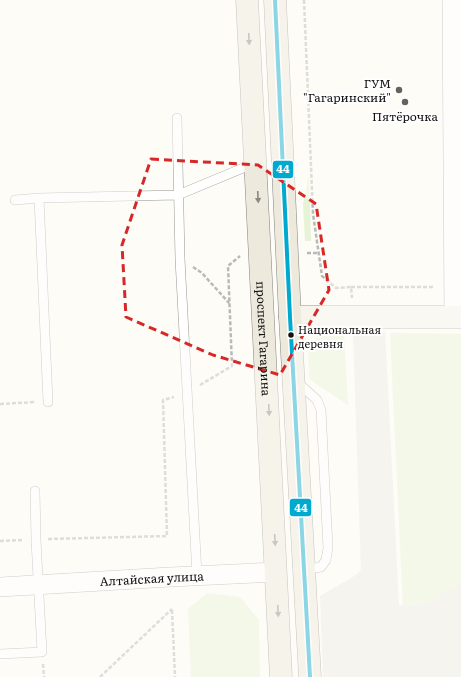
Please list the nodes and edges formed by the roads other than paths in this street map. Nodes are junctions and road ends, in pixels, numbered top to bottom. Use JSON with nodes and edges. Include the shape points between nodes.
{"nodes":[{"id":1,"x":247,"y":0,"type":"edge"},
{"id":2,"x":275,"y":0,"type":"edge"},
{"id":3,"x":452,"y":0,"type":"edge"},
{"id":4,"x":177,"y":118,"type":"dead end"},
{"id":5,"x":256,"y":163,"type":"junction"},
{"id":6,"x":178,"y":195,"type":"junction"},
{"id":7,"x":39,"y":198,"type":"junction"},
{"id":8,"x":15,"y":200,"type":"dead end"},
{"id":9,"x":457,"y":211,"type":"edge"},
{"id":10,"x":290,"y":317,"type":"junction"},
{"id":11,"x":457,"y":317,"type":"edge"},
{"id":12,"x":264,"y":318,"type":"junction"},
{"id":13,"x":48,"y":402,"type":"road end"},
{"id":14,"x":35,"y":491,"type":"dead end"},
{"id":15,"x":304,"y":570,"type":"junction"},
{"id":16,"x":276,"y":572,"type":"junction"},
{"id":17,"x":197,"y":575,"type":"junction"},
{"id":18,"x":38,"y":585,"type":"junction"},
{"id":19,"x":0,"y":588,"type":"edge"},
{"id":20,"x":0,"y":654,"type":"edge"},
{"id":21,"x":281,"y":677,"type":"edge"},
{"id":22,"x":310,"y":677,"type":"edge"}],
"edges":[{"from":1,"to":5,"type":"main road","name":"проспект Гагарина","one_way":true},
{"from":2,"to":10,"type":"main road"},
{"from":3,"to":9,"type":"street"},
{"from":4,"to":6,"type":"lane"},
{"from":5,"to":6,"type":"lane"},
{"from":5,"to":12,"type":"main road","name":"проспект Гагарина","one_way":true},
{"from":6,"to":7,"type":"lane"},
{"from":6,"to":17,"type":"lane"},
{"from":7,"to":8,"type":"lane"},
{"from":7,"to":13,"type":"lane"},
{"from":9,"to":11,"type":"street","via":[[454,287]]},
{"from":10,"to":11,"type":"street"},
{"from":10,"to":12,"type":"main road"},
{"from":10,"to":15,"type":"main road"},
{"from":12,"to":16,"type":"main road","name":"проспект Гагарина","one_way":true},
{"from":14,"to":18,"type":"lane"},
{"from":15,"to":16,"type":"main road","name":"Алтайская улица"},
{"from":15,"to":22,"type":"main road"},
{"from":16,"to":17,"type":"street","name":"Алтайская улица"},
{"from":16,"to":21,"type":"main road","name":"проспект Гагарина","one_way":true},
{"from":17,"to":18,"type":"street","name":"Алтайская улица"},
{"from":18,"to":19,"type":"street","name":"Алтайская улица"},
{"from":18,"to":20,"type":"lane","via":[[42,652]]}]}
